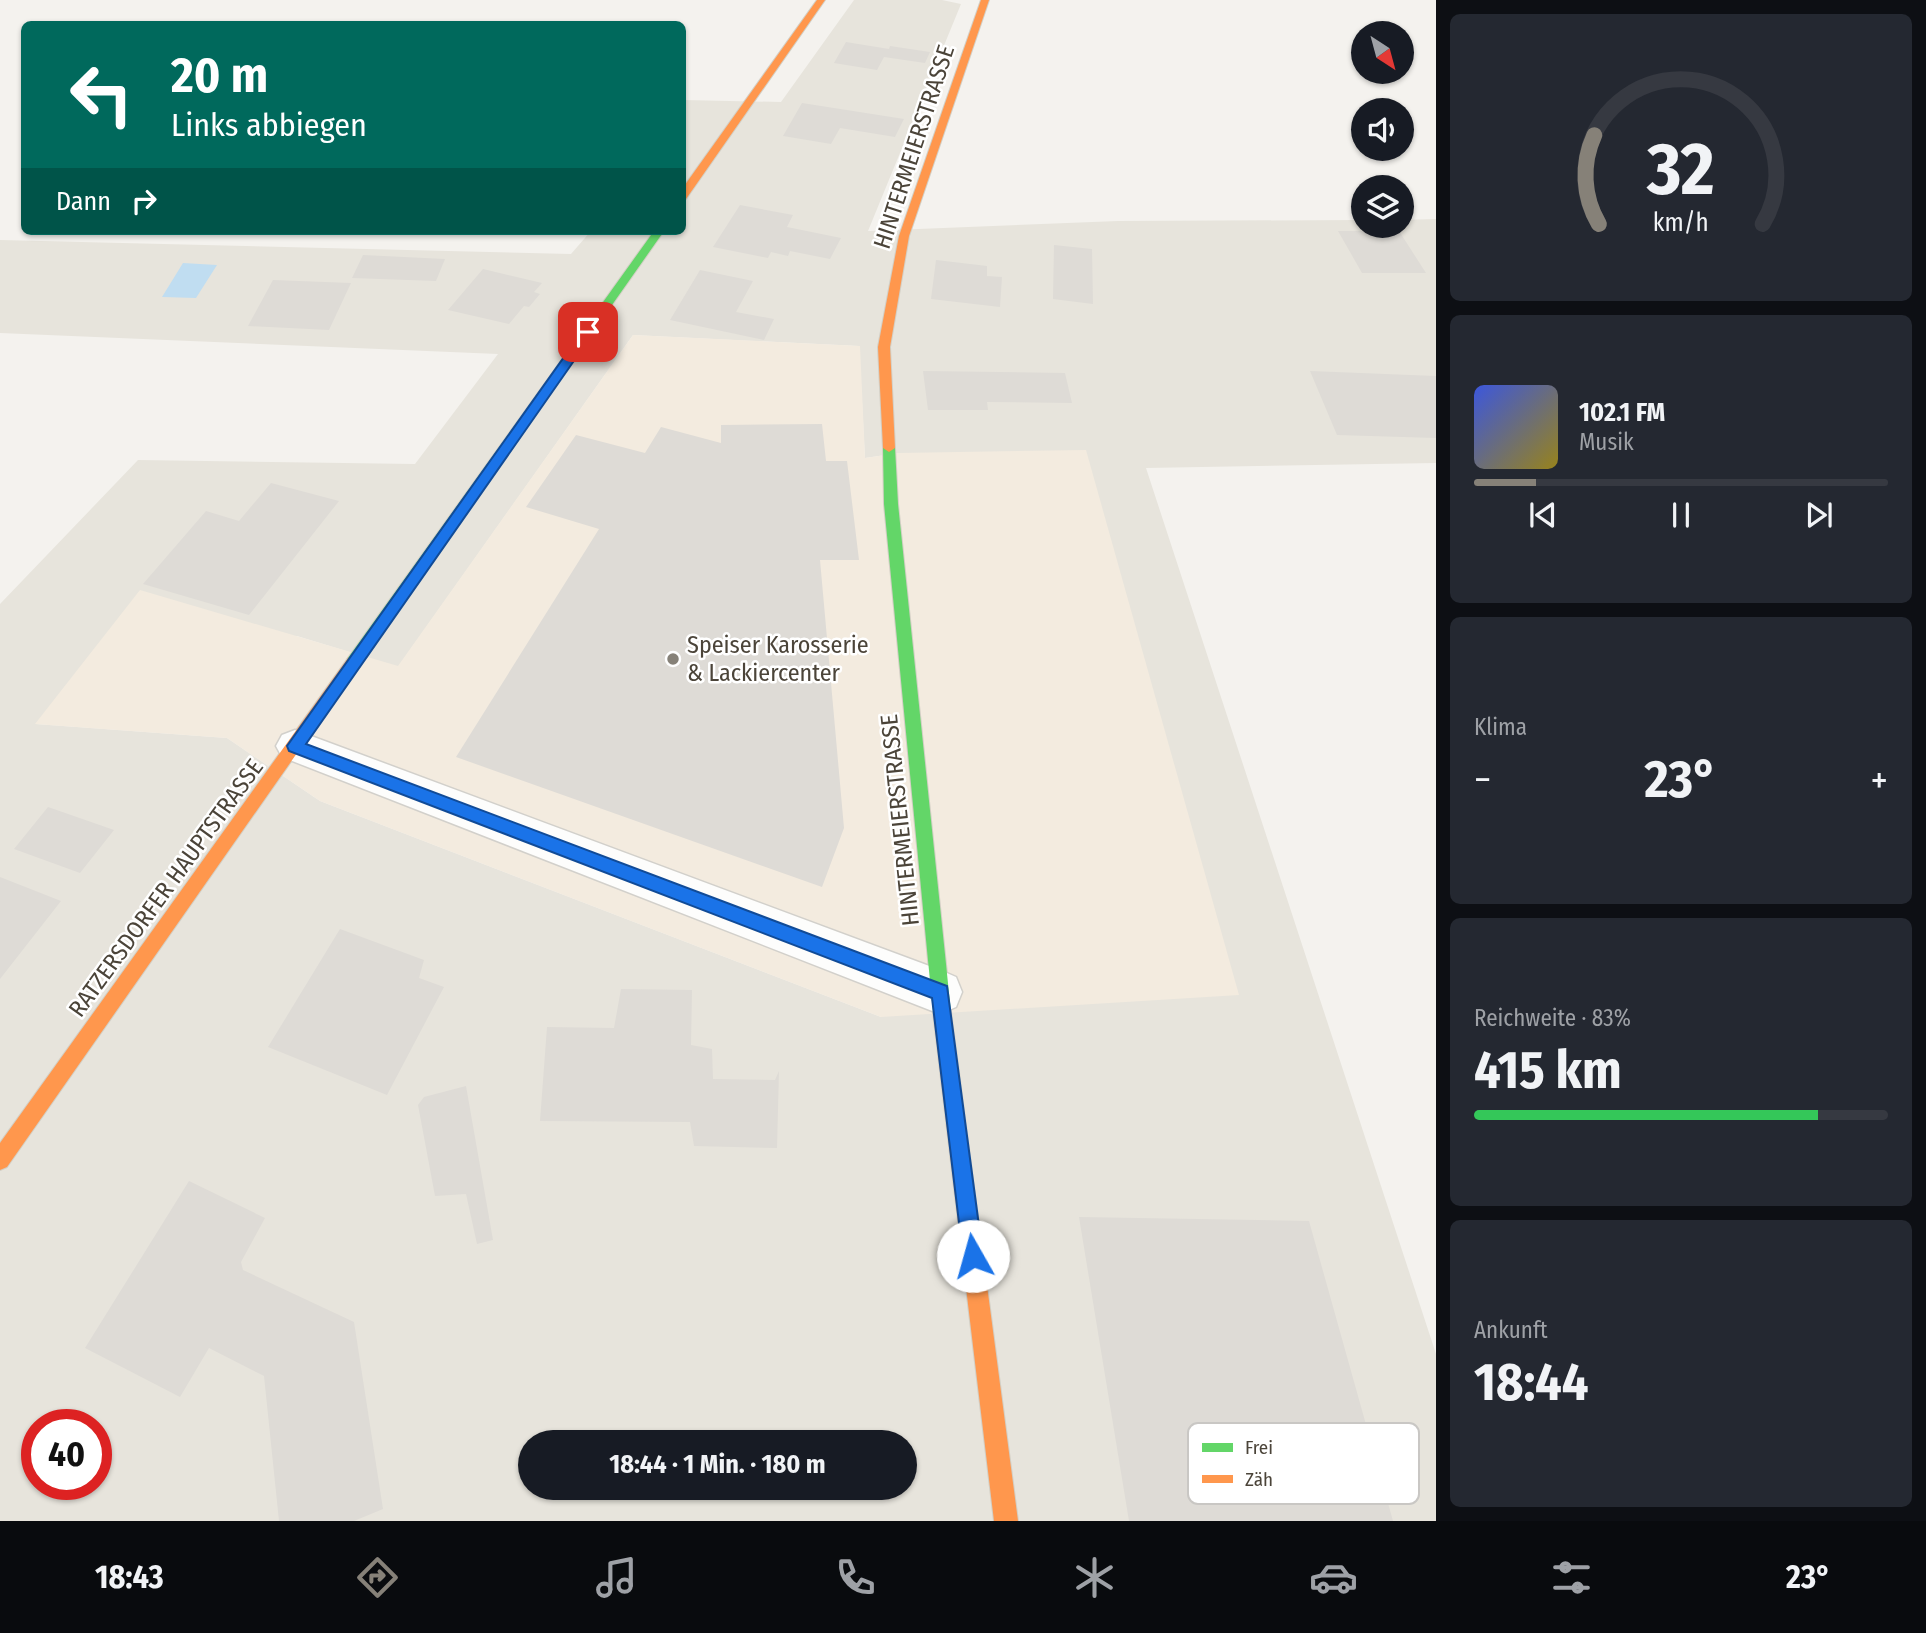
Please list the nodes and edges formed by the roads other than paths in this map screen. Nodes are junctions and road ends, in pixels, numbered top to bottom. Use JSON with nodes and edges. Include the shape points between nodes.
{"nodes":[{"id":1,"x":821,"y":0,"type":"edge"},
{"id":2,"x":985,"y":0,"type":"edge"},
{"id":3,"x":686,"y":191,"type":"edge"},
{"id":4,"x":656,"y":235,"type":"edge"},
{"id":5,"x":295,"y":746,"type":"junction"},
{"id":6,"x":940,"y":992,"type":"junction"},
{"id":7,"x":0,"y":1160,"type":"edge"},
{"id":8,"x":1006,"y":1521,"type":"edge"}],
"edges":[{"from":1,"to":3,"type":"street"},
{"from":2,"to":6,"type":"street","name":"HINTERMEIERSTRASSE","via":[[904,236],[884,347],[891,504]]},
{"from":4,"to":5,"type":"street","name":"RATZERSDORFER HAUPTSTRASSE"},
{"from":5,"to":6,"type":"street"},
{"from":5,"to":7,"type":"street","name":"RATZERSDORFER HAUPTSTRASSE"},
{"from":6,"to":8,"type":"street","name":"HINTERMEIERSTRASSE"}]}
